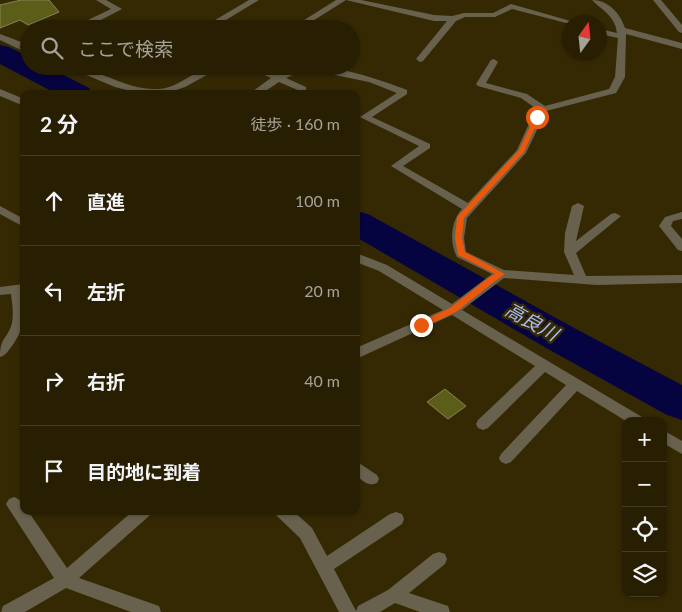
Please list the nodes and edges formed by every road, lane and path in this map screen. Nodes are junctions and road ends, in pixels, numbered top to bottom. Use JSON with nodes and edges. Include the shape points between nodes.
{"nodes":[{"id":1,"x":100,"y":0,"type":"edge"},
{"id":2,"x":255,"y":0,"type":"edge"},
{"id":3,"x":342,"y":0,"type":"edge"},
{"id":4,"x":350,"y":0,"type":"edge"},
{"id":5,"x":596,"y":0,"type":"edge"},
{"id":6,"x":657,"y":0,"type":"edge"},
{"id":7,"x":453,"y":19,"type":"junction"},
{"id":8,"x":94,"y":20,"type":"edge"},
{"id":9,"x":220,"y":20,"type":"edge"},
{"id":10,"x":309,"y":20,"type":"edge"},
{"id":11,"x":562,"y":20,"type":"edge"},
{"id":12,"x":682,"y":30,"type":"edge"},
{"id":13,"x":607,"y":32,"type":"edge"},
{"id":14,"x":622,"y":34,"type":"junction"},
{"id":15,"x":0,"y":37,"type":"edge"},
{"id":16,"x":20,"y":46,"type":"edge"},
{"id":17,"x":682,"y":46,"type":"edge"},
{"id":18,"x":420,"y":59,"type":"dead end"},
{"id":19,"x":494,"y":62,"type":"dead end"},
{"id":20,"x":90,"y":75,"type":"edge"},
{"id":21,"x":200,"y":75,"type":"edge"},
{"id":22,"x":271,"y":75,"type":"edge"},
{"id":23,"x":285,"y":75,"type":"edge"},
{"id":24,"x":348,"y":75,"type":"edge"},
{"id":25,"x":278,"y":78,"type":"junction"},
{"id":26,"x":303,"y":89,"type":"dead end"},
{"id":27,"x":139,"y":90,"type":"edge"},
{"id":28,"x":169,"y":90,"type":"edge"},
{"id":29,"x":260,"y":90,"type":"edge"},
{"id":30,"x":0,"y":92,"type":"edge"},
{"id":31,"x":20,"y":101,"type":"edge"},
{"id":32,"x":543,"y":109,"type":"junction"},
{"id":33,"x":578,"y":206,"type":"dead end"},
{"id":34,"x":469,"y":208,"type":"junction"},
{"id":35,"x":0,"y":210,"type":"edge"},
{"id":36,"x":682,"y":215,"type":"edge"},
{"id":37,"x":615,"y":216,"type":"dead end"},
{"id":38,"x":20,"y":222,"type":"edge"},
{"id":39,"x":682,"y":247,"type":"edge"},
{"id":40,"x":570,"y":252,"type":"junction"},
{"id":41,"x":360,"y":259,"type":"edge"},
{"id":42,"x":360,"y":268,"type":"edge"},
{"id":43,"x":383,"y":268,"type":"junction"},
{"id":44,"x":496,"y":277,"type":"junction"},
{"id":45,"x":682,"y":279,"type":"edge"},
{"id":46,"x":582,"y":280,"type":"junction"},
{"id":47,"x":20,"y":288,"type":"edge"},
{"id":48,"x":0,"y":291,"type":"edge"},
{"id":49,"x":457,"y":307,"type":"junction"},
{"id":50,"x":20,"y":329,"type":"edge"},
{"id":51,"x":0,"y":352,"type":"edge"},
{"id":52,"x":360,"y":352,"type":"edge"},
{"id":53,"x":544,"y":365,"type":"junction"},
{"id":54,"x":575,"y":384,"type":"junction"},
{"id":55,"x":630,"y":417,"type":"edge"},
{"id":56,"x":483,"y":424,"type":"dead end"},
{"id":57,"x":667,"y":439,"type":"edge"},
{"id":58,"x":682,"y":448,"type":"edge"},
{"id":59,"x":506,"y":458,"type":"dead end"},
{"id":60,"x":360,"y":470,"type":"edge"},
{"id":61,"x":372,"y":479,"type":"dead end"},
{"id":62,"x":14,"y":504,"type":"dead end"},
{"id":63,"x":20,"y":513,"type":"edge"},
{"id":64,"x":21,"y":515,"type":"edge"},
{"id":65,"x":139,"y":515,"type":"edge"},
{"id":66,"x":286,"y":515,"type":"edge"},
{"id":67,"x":396,"y":518,"type":"dead end"},
{"id":68,"x":439,"y":559,"type":"dead end"},
{"id":69,"x":324,"y":567,"type":"junction"},
{"id":70,"x":65,"y":580,"type":"junction"},
{"id":71,"x":394,"y":595,"type":"junction"},
{"id":72,"x":9,"y":612,"type":"edge"},
{"id":73,"x":153,"y":612,"type":"edge"},
{"id":74,"x":348,"y":612,"type":"edge"},
{"id":75,"x":364,"y":612,"type":"edge"},
{"id":76,"x":442,"y":612,"type":"edge"}],
"edges":[{"from":1,"to":8,"type":"street","via":[[118,9]]},
{"from":2,"to":9,"type":"street"},
{"from":3,"to":10,"type":"street"},
{"from":4,"to":7,"type":"street","via":[[414,15]]},
{"from":5,"to":14,"type":"street","via":[[615,16]]},
{"from":6,"to":12,"type":"street"},
{"from":7,"to":11,"type":"street","via":[[464,14],[495,15],[511,6]]},
{"from":7,"to":18,"type":"street"},
{"from":13,"to":14,"type":"street"},
{"from":14,"to":17,"type":"street"},
{"from":14,"to":32,"type":"street","via":[[620,77],[613,91]]},
{"from":15,"to":16,"type":"street"},
{"from":19,"to":32,"type":"street","via":[[481,84],[524,96]]},
{"from":20,"to":27,"type":"street"},
{"from":21,"to":28,"type":"street"},
{"from":22,"to":25,"type":"street"},
{"from":23,"to":25,"type":"street"},
{"from":24,"to":34,"type":"street","via":[[404,92],[365,117],[426,146],[396,166]]},
{"from":25,"to":26,"type":"street"},
{"from":25,"to":29,"type":"street"},
{"from":30,"to":31,"type":"street"},
{"from":32,"to":34,"type":"street","via":[[522,151]]},
{"from":33,"to":40,"type":"street"},
{"from":34,"to":44,"type":"street","via":[[461,217],[458,238],[461,254]]},
{"from":35,"to":38,"type":"street"},
{"from":36,"to":39,"type":"street","via":[[669,219],[665,226]]},
{"from":37,"to":40,"type":"street"},
{"from":40,"to":46,"type":"street"},
{"from":41,"to":43,"type":"street"},
{"from":42,"to":43,"type":"street"},
{"from":43,"to":49,"type":"street"},
{"from":44,"to":46,"type":"street"},
{"from":44,"to":49,"type":"street"},
{"from":45,"to":46,"type":"street"},
{"from":47,"to":48,"type":"street"},
{"from":49,"to":52,"type":"street"},
{"from":49,"to":53,"type":"street"},
{"from":50,"to":51,"type":"street"},
{"from":53,"to":54,"type":"street"},
{"from":53,"to":56,"type":"street"},
{"from":54,"to":55,"type":"street"},
{"from":54,"to":59,"type":"street"},
{"from":57,"to":58,"type":"street"},
{"from":60,"to":61,"type":"street"},
{"from":62,"to":63,"type":"street"},
{"from":64,"to":70,"type":"street"},
{"from":65,"to":70,"type":"street"},
{"from":66,"to":69,"type":"street","via":[[306,533]]},
{"from":67,"to":69,"type":"street"},
{"from":68,"to":71,"type":"street"},
{"from":69,"to":74,"type":"street"},
{"from":70,"to":72,"type":"street"},
{"from":70,"to":73,"type":"street"},
{"from":71,"to":75,"type":"street"},
{"from":71,"to":76,"type":"street"}]}
